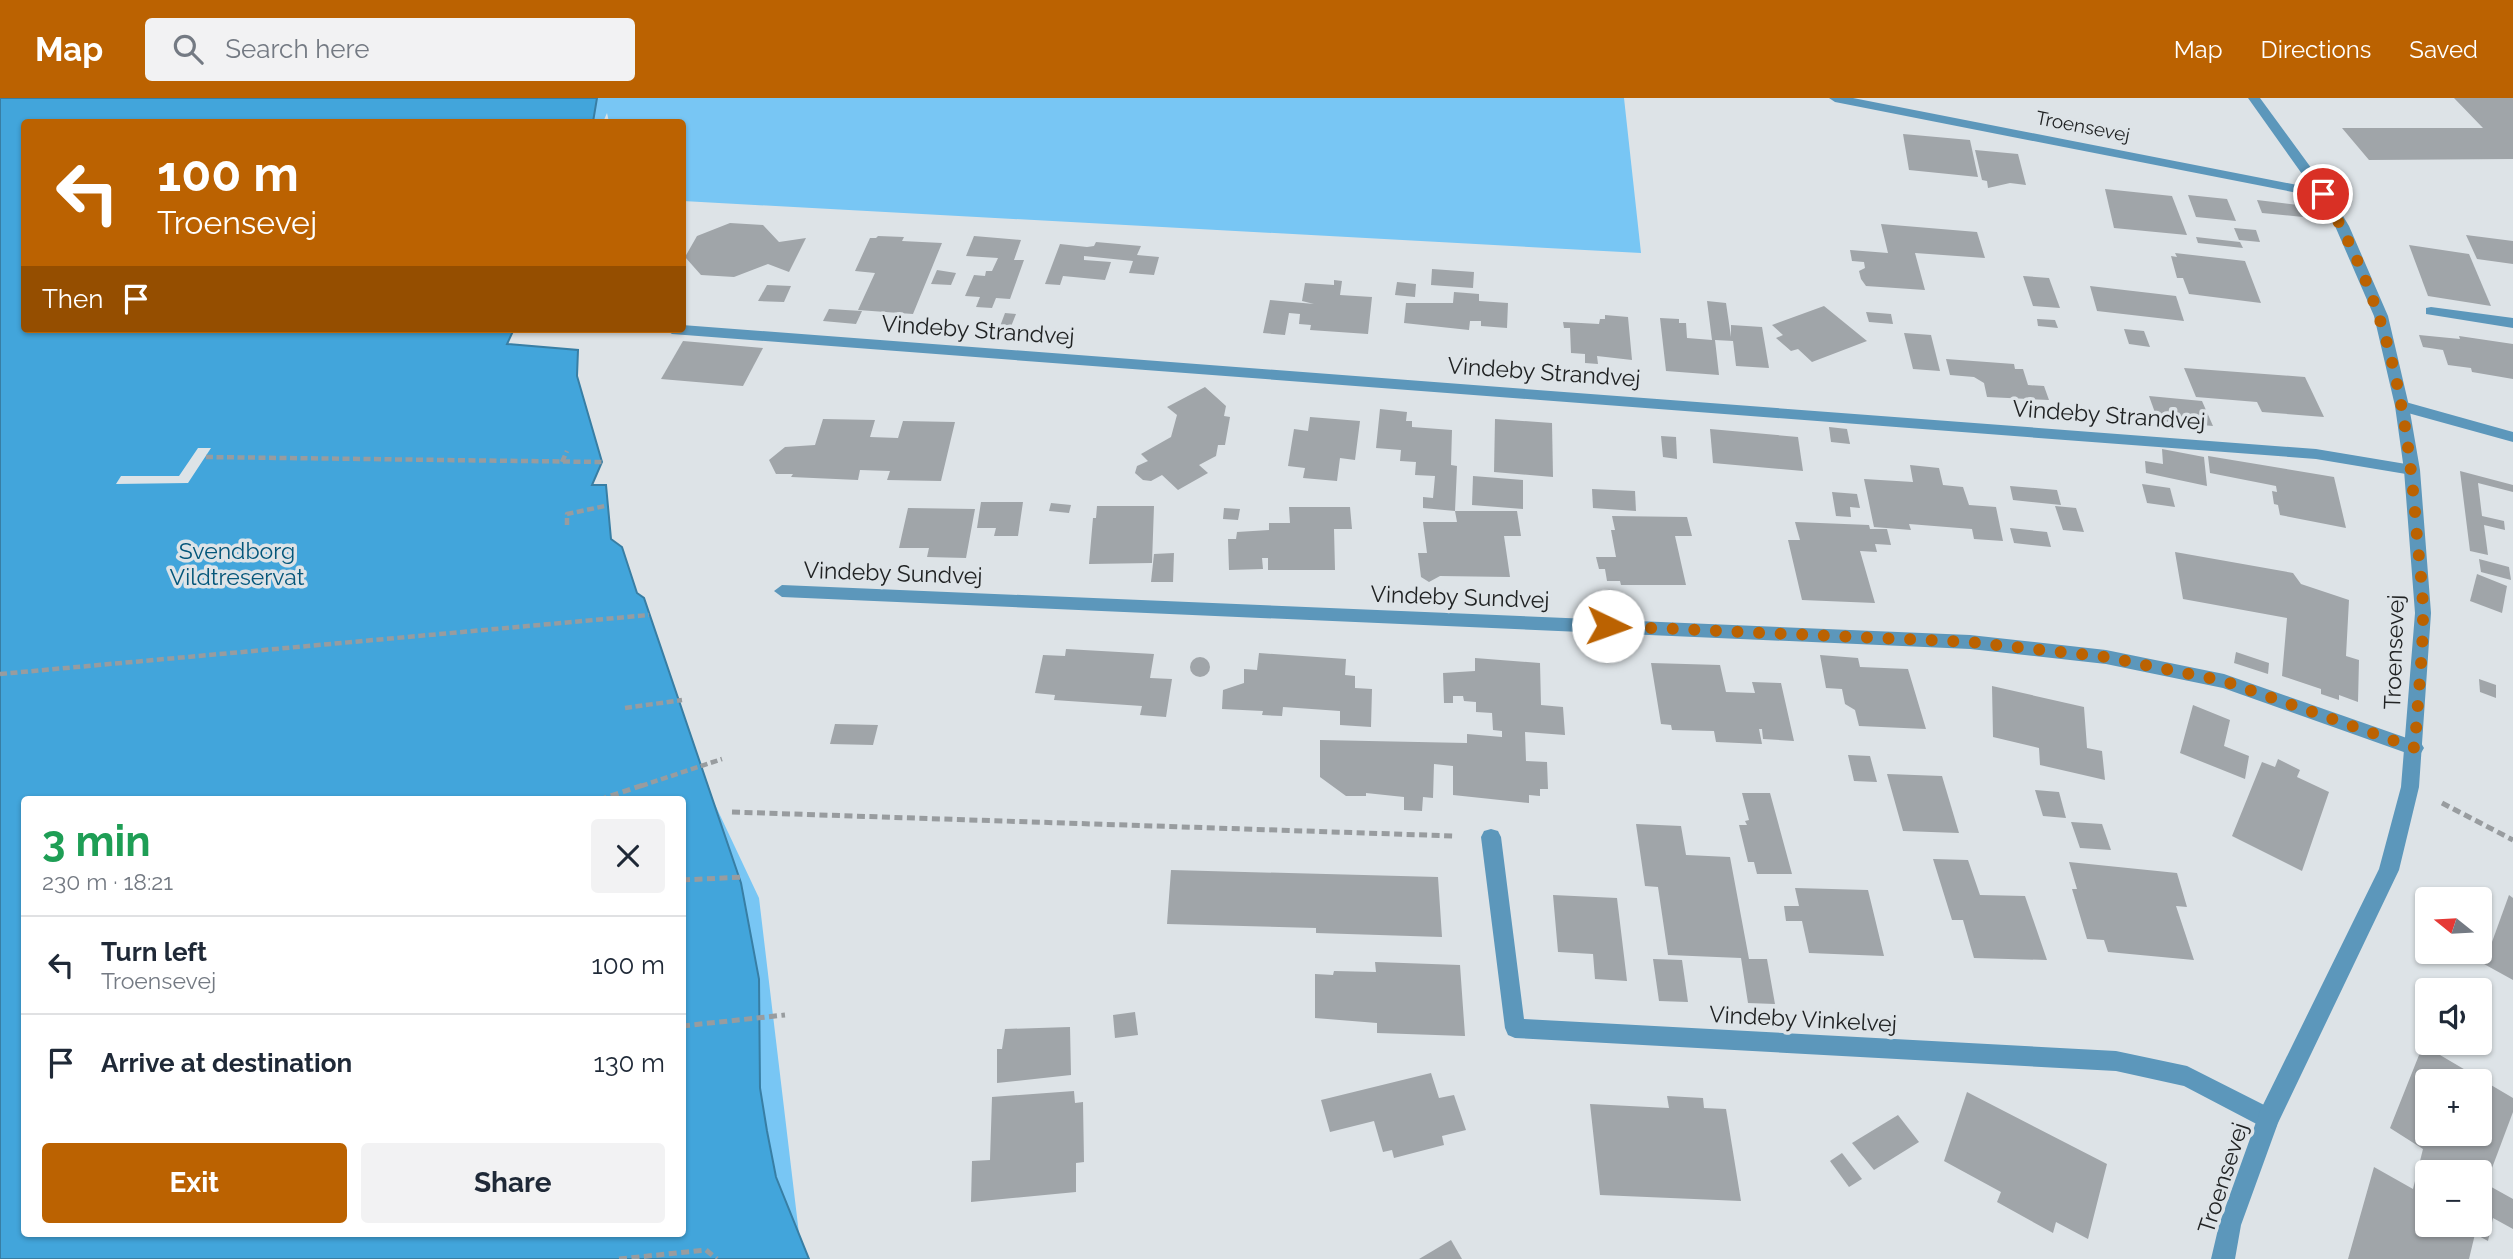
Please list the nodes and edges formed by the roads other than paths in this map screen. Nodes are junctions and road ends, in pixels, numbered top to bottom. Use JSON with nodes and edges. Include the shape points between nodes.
{"nodes":[{"id":1,"x":1835,"y":98,"type":"edge"},
{"id":2,"x":2254,"y":98,"type":"edge"},
{"id":3,"x":2323,"y":194,"type":"junction"},
{"id":4,"x":2431,"y":311,"type":"dead end"},
{"id":5,"x":2513,"y":323,"type":"edge"},
{"id":6,"x":686,"y":330,"type":"edge"},
{"id":7,"x":2402,"y":406,"type":"junction"},
{"id":8,"x":2513,"y":437,"type":"edge"},
{"id":9,"x":2412,"y":470,"type":"junction"},
{"id":10,"x":782,"y":592,"type":"dead end"},
{"id":11,"x":2415,"y":748,"type":"junction"},
{"id":12,"x":1491,"y":837,"type":"road end"},
{"id":13,"x":2268,"y":1119,"type":"junction"},
{"id":14,"x":2223,"y":1259,"type":"edge"}],
"edges":[{"from":1,"to":3,"type":"street","name":"Troensevej"},
{"from":2,"to":3,"type":"street","name":"Troensevej"},
{"from":3,"to":7,"type":"street","name":"Troensevej","via":[[2355,252],[2381,316]]},
{"from":4,"to":5,"type":"street"},
{"from":6,"to":9,"type":"street","name":"Vindeby Strandvej","via":[[2316,454]]},
{"from":7,"to":8,"type":"street"},
{"from":7,"to":9,"type":"street","name":"Troensevej"},
{"from":9,"to":11,"type":"street","name":"Troensevej","via":[[2423,613]]},
{"from":10,"to":11,"type":"street","name":"Vindeby Sundvej","via":[[1970,642],[2106,657],[2224,681]]},
{"from":11,"to":13,"type":"street","name":"Troensevej","via":[[2389,870]]},
{"from":12,"to":13,"type":"street","name":"Vindeby Vinkelvej","via":[[1516,1028],[2116,1061],[2187,1076]]},
{"from":13,"to":14,"type":"street","name":"Troensevej","via":[[2230,1225]]}]}
